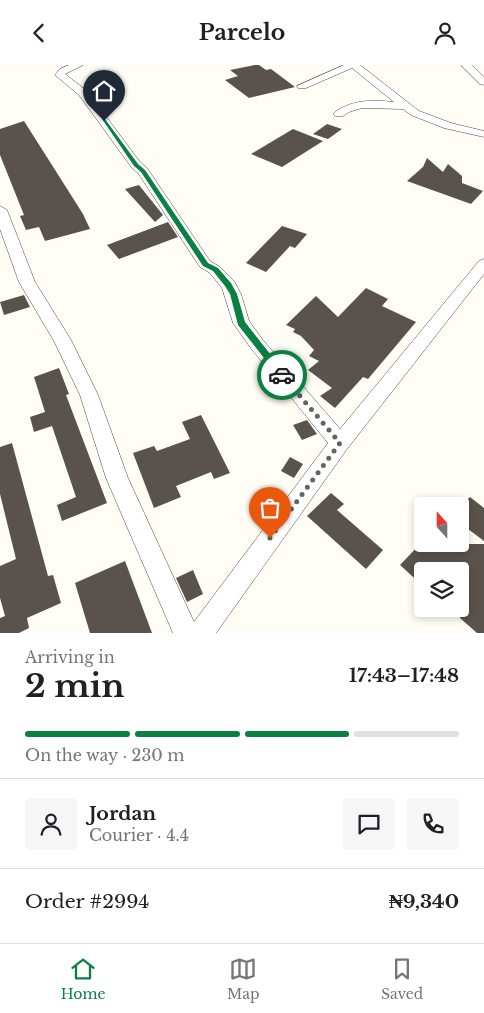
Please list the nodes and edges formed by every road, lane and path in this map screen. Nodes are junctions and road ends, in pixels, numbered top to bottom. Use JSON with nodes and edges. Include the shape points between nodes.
{"nodes":[{"id":1,"x":353,"y":65,"type":"edge"},
{"id":2,"x":466,"y":65,"type":"edge"},
{"id":3,"x":69,"y":66,"type":"edge"},
{"id":4,"x":484,"y":81,"type":"edge"},
{"id":5,"x":302,"y":86,"type":"dead end"},
{"id":6,"x":406,"y":106,"type":"junction"},
{"id":7,"x":339,"y":114,"type":"dead end"},
{"id":8,"x":484,"y":134,"type":"edge"},
{"id":9,"x":0,"y":210,"type":"edge"},
{"id":10,"x":484,"y":264,"type":"edge"},
{"id":11,"x":340,"y":443,"type":"junction"},
{"id":12,"x":186,"y":633,"type":"edge"},
{"id":13,"x":201,"y":633,"type":"edge"}],
"edges":[{"from":1,"to":5,"type":"street"},
{"from":1,"to":6,"type":"street"},
{"from":2,"to":4,"type":"street"},
{"from":3,"to":11,"type":"street","via":[[60,75],[83,93],[143,171],[205,264],[215,270],[234,294],[241,323],[246,330]]},
{"from":6,"to":7,"type":"street","via":[[358,105]]},
{"from":6,"to":8,"type":"street","via":[[430,120]]},
{"from":9,"to":12,"type":"street","via":[[27,282],[62,339],[89,395],[117,478]]},
{"from":10,"to":11,"type":"street"},
{"from":11,"to":13,"type":"street"}]}
